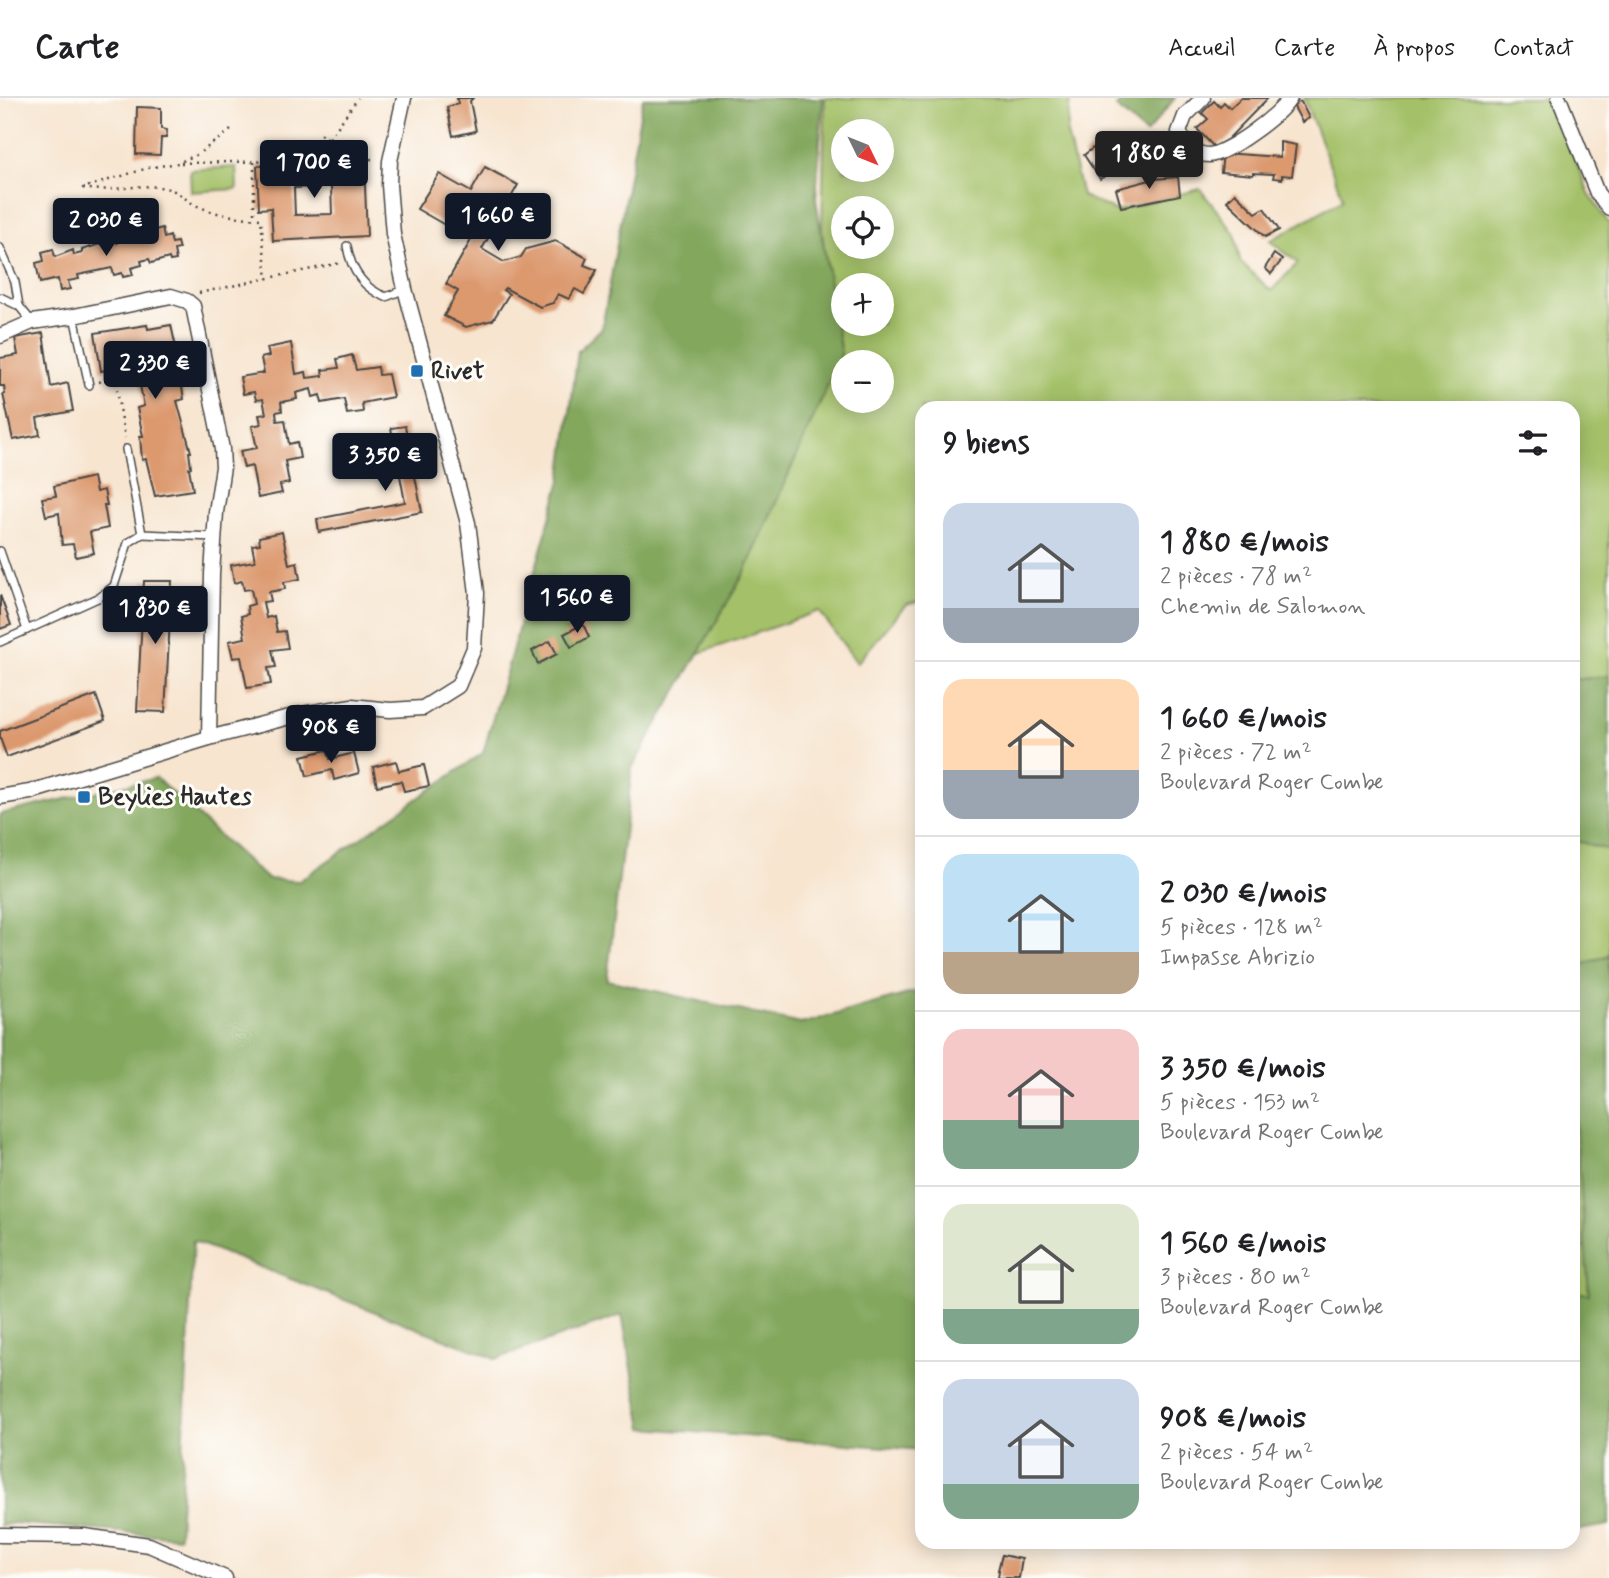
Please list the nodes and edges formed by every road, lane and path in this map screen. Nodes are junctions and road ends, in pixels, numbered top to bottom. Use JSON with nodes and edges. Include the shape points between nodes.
{"nodes":[{"id":1,"x":358,"y":98,"type":"edge"},
{"id":2,"x":404,"y":98,"type":"edge"},
{"id":3,"x":1203,"y":98,"type":"edge"},
{"id":4,"x":1290,"y":98,"type":"edge"},
{"id":5,"x":1559,"y":98,"type":"edge"},
{"id":6,"x":231,"y":130,"type":"dead end"},
{"id":7,"x":320,"y":135,"type":"dead end"},
{"id":8,"x":329,"y":139,"type":"junction"},
{"id":9,"x":326,"y":160,"type":"junction"},
{"id":10,"x":390,"y":161,"type":"junction"},
{"id":11,"x":254,"y":162,"type":"junction"},
{"id":12,"x":178,"y":163,"type":"junction"},
{"id":13,"x":1609,"y":208,"type":"edge"},
{"id":14,"x":254,"y":219,"type":"junction"},
{"id":15,"x":347,"y":246,"type":"dead end"},
{"id":16,"x":0,"y":248,"type":"edge"},
{"id":17,"x":350,"y":261,"type":"junction"},
{"id":18,"x":267,"y":279,"type":"junction"},
{"id":19,"x":405,"y":289,"type":"junction"},
{"id":20,"x":0,"y":297,"type":"edge"},
{"id":21,"x":187,"y":301,"type":"junction"},
{"id":22,"x":19,"y":306,"type":"junction"},
{"id":23,"x":74,"y":316,"type":"junction"},
{"id":24,"x":32,"y":322,"type":"junction"},
{"id":25,"x":0,"y":336,"type":"edge"},
{"id":26,"x":89,"y":385,"type":"joint"},
{"id":27,"x":126,"y":449,"type":"joint"},
{"id":28,"x":142,"y":534,"type":"junction"},
{"id":29,"x":215,"y":537,"type":"junction"},
{"id":30,"x":0,"y":551,"type":"edge"},
{"id":31,"x":27,"y":630,"type":"junction"},
{"id":32,"x":0,"y":642,"type":"edge"},
{"id":33,"x":209,"y":738,"type":"junction"},
{"id":34,"x":0,"y":797,"type":"edge"},
{"id":35,"x":0,"y":1535,"type":"edge"},
{"id":36,"x":225,"y":1578,"type":"edge"}],
"edges":[{"from":1,"to":8,"type":"path"},
{"from":2,"to":10,"type":"street"},
{"from":3,"to":4,"type":"street","via":[[1185,116],[1179,132],[1199,153],[1212,155],[1260,127]]},
{"from":5,"to":13,"type":"street","via":[[1597,193]]},
{"from":6,"to":12,"type":"path"},
{"from":7,"to":8,"type":"path"},
{"from":8,"to":9,"type":"path"},
{"from":9,"to":10,"type":"path"},
{"from":9,"to":11,"type":"path"},
{"from":10,"to":19,"type":"street","via":[[393,234]]},
{"from":11,"to":12,"type":"path"},
{"from":11,"to":14,"type":"path"},
{"from":12,"to":14,"type":"path","via":[[83,188],[99,191],[139,185],[171,189],[194,204],[231,217]]},
{"from":14,"to":18,"type":"path","via":[[261,219]]},
{"from":15,"to":17,"type":"lane"},
{"from":16,"to":22,"type":"lane","via":[[15,282]]},
{"from":17,"to":18,"type":"path"},
{"from":17,"to":19,"type":"lane","via":[[371,291],[386,297]]},
{"from":18,"to":21,"type":"path","via":[[195,293]]},
{"from":19,"to":33,"type":"street","via":[[468,523],[477,593],[474,648],[458,686],[423,708],[352,706]]},
{"from":20,"to":22,"type":"lane"},
{"from":21,"to":23,"type":"street","via":[[171,296]]},
{"from":21,"to":29,"type":"street","via":[[195,312],[222,449]]},
{"from":22,"to":24,"type":"lane"},
{"from":23,"to":24,"type":"street"},
{"from":23,"to":26,"type":"lane"},
{"from":24,"to":25,"type":"street"},
{"from":26,"to":27,"type":"path","via":[[115,378]]},
{"from":27,"to":28,"type":"lane"},
{"from":28,"to":29,"type":"lane"},
{"from":28,"to":31,"type":"lane","via":[[128,543],[114,586]]},
{"from":29,"to":33,"type":"street"},
{"from":30,"to":31,"type":"lane"},
{"from":31,"to":32,"type":"lane"},
{"from":33,"to":34,"type":"street"},
{"from":35,"to":36,"type":"street","via":[[84,1536],[149,1545]]}]}
